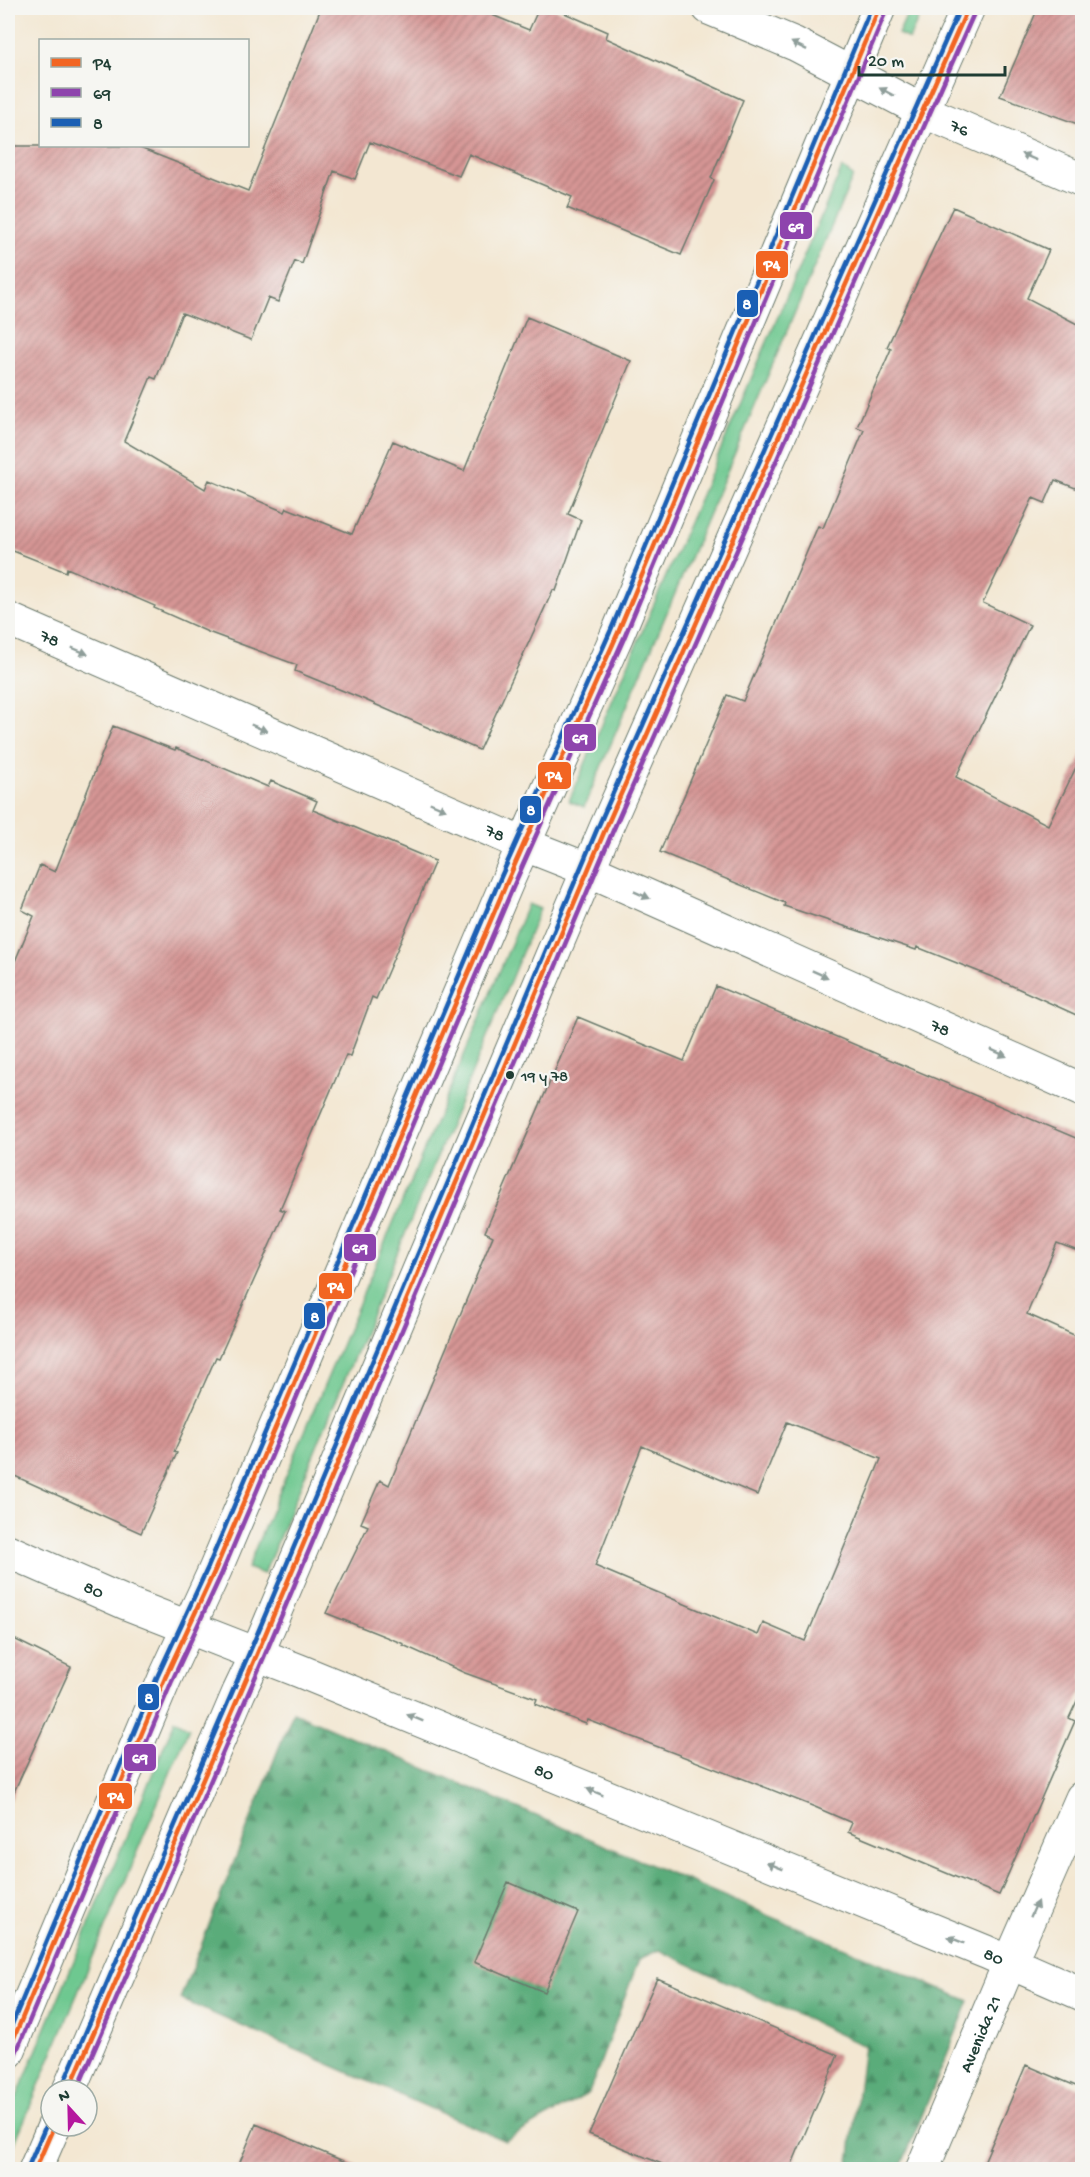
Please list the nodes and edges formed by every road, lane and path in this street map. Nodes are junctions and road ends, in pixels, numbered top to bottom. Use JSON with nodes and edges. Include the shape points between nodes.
{"nodes":[{"id":1,"x":709,"y":8,"type":"edge"},
{"id":2,"x":879,"y":8,"type":"edge"},
{"id":3,"x":968,"y":8,"type":"edge"},
{"id":4,"x":851,"y":73,"type":"junction"},
{"id":5,"x":923,"y":111,"type":"junction"},
{"id":6,"x":1083,"y":180,"type":"edge"},
{"id":7,"x":8,"y":619,"type":"edge"},
{"id":8,"x":524,"y":844,"type":"junction"},
{"id":9,"x":589,"y":870,"type":"junction"},
{"id":10,"x":1083,"y":1090,"type":"edge"},
{"id":11,"x":8,"y":1551,"type":"edge"},
{"id":12,"x":189,"y":1626,"type":"junction"},
{"id":13,"x":257,"y":1654,"type":"junction"},
{"id":14,"x":1083,"y":1798,"type":"edge"},
{"id":15,"x":1010,"y":1962,"type":"junction"},
{"id":16,"x":1083,"y":1994,"type":"edge"},
{"id":17,"x":8,"y":2052,"type":"edge"},
{"id":18,"x":74,"y":2078,"type":"edge"},
{"id":19,"x":49,"y":2138,"type":"edge"},
{"id":20,"x":35,"y":2169,"type":"edge"},
{"id":21,"x":922,"y":2169,"type":"edge"}],
"edges":[{"from":4,"to":1,"type":"main road","name":"76","one_way":true,"via":[[795,44]]},
{"from":2,"to":4,"type":"main road"},
{"from":3,"to":5,"type":"main road"},
{"from":5,"to":4,"type":"main road","name":"76","one_way":true},
{"from":4,"to":8,"type":"main road","via":[[617,635]]},
{"from":6,"to":5,"type":"main road","name":"76","one_way":true},
{"from":5,"to":9,"type":"main road"},
{"from":7,"to":8,"type":"main road","name":"78","one_way":true},
{"from":8,"to":9,"type":"main road","name":"78"},
{"from":8,"to":12,"type":"main road"},
{"from":9,"to":10,"type":"main road","name":"78","one_way":true},
{"from":9,"to":13,"type":"main road"},
{"from":11,"to":12,"type":"main road","name":"80"},
{"from":12,"to":13,"type":"main road","name":"80"},
{"from":12,"to":17,"type":"main road"},
{"from":15,"to":13,"type":"main road","name":"80","one_way":true},
{"from":13,"to":18,"type":"main road"},
{"from":15,"to":14,"type":"main road","name":"Avenida 21","one_way":true},
{"from":15,"to":16,"type":"main road","name":"80"},
{"from":15,"to":21,"type":"main road","name":"Avenida 21"},
{"from":19,"to":20,"type":"main road"}]}
